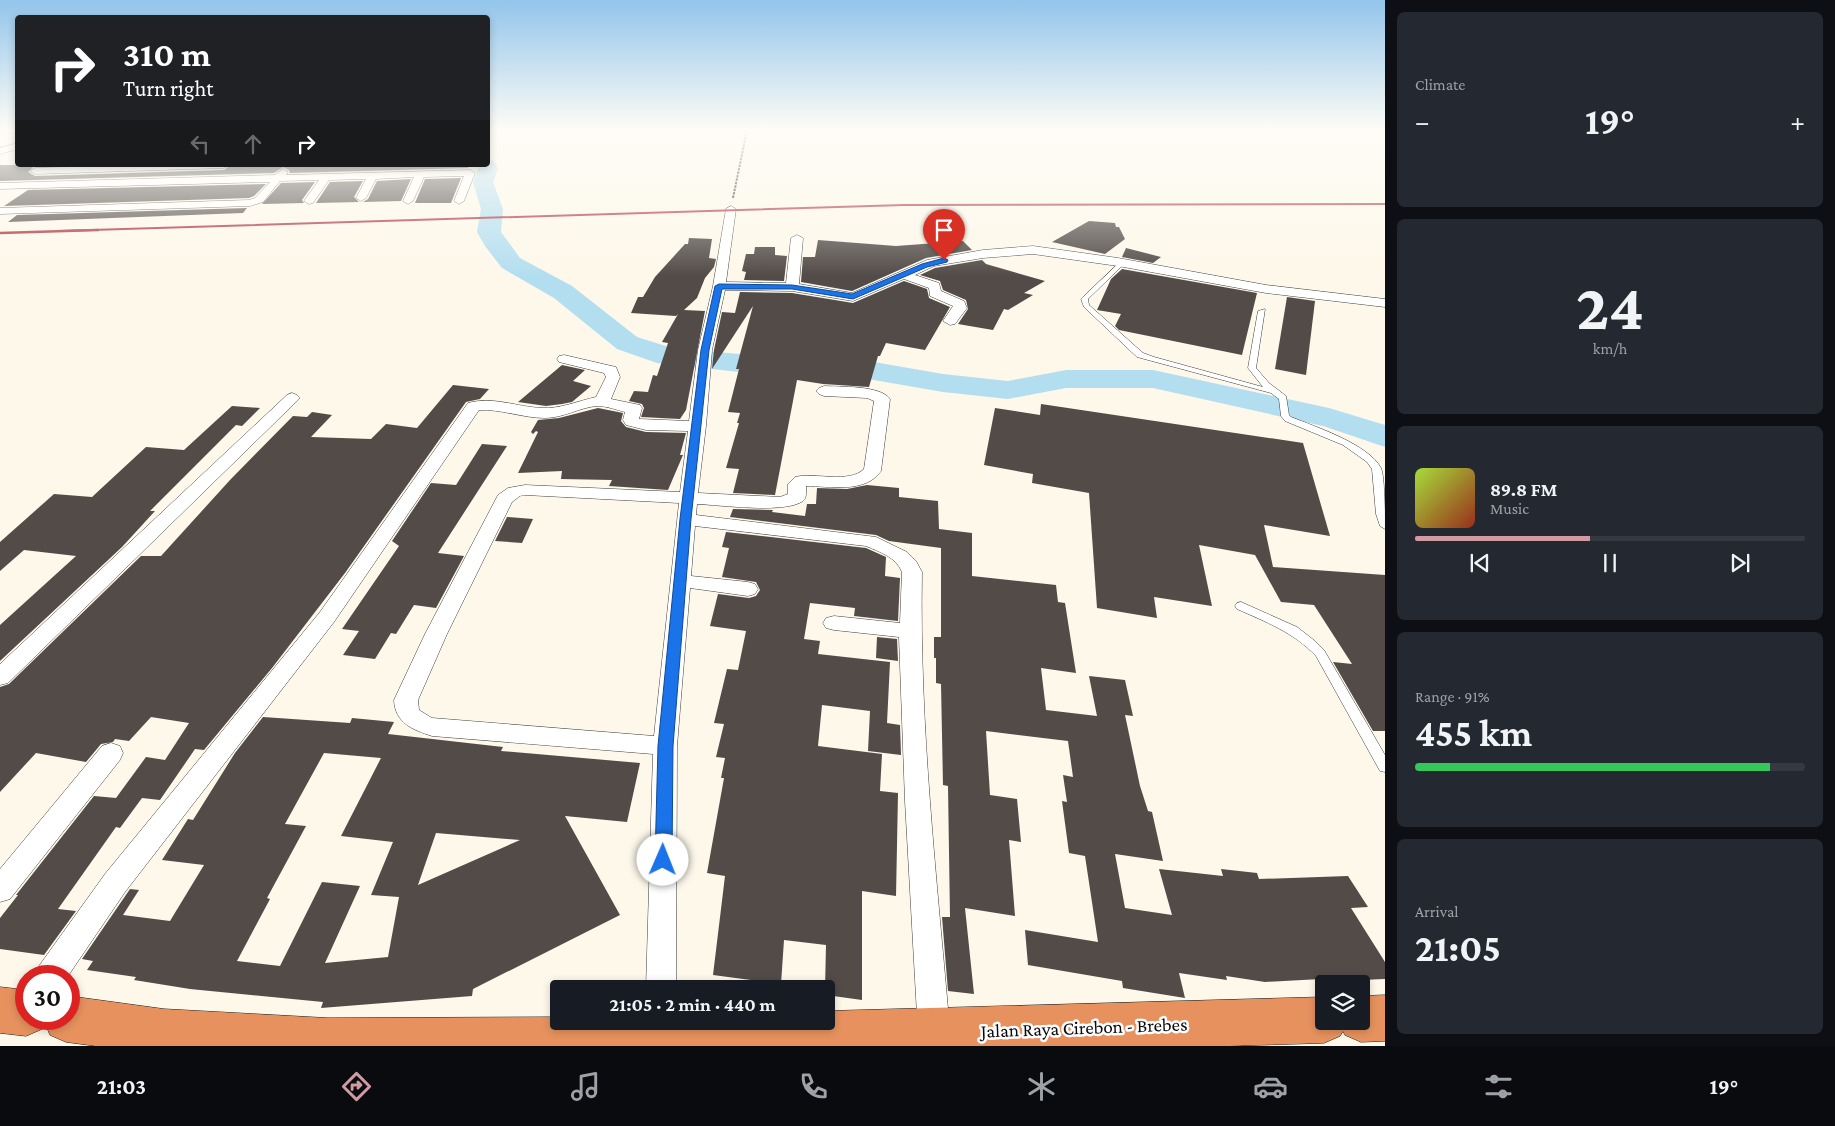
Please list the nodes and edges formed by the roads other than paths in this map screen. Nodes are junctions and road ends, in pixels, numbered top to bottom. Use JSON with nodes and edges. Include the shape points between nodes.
{"nodes":[{"id":1,"x":26,"y":179,"type":"edge"},
{"id":2,"x":258,"y":179,"type":"edge"},
{"id":3,"x":277,"y":179,"type":"edge"},
{"id":4,"x":325,"y":179,"type":"edge"},
{"id":5,"x":371,"y":179,"type":"edge"},
{"id":6,"x":419,"y":179,"type":"edge"},
{"id":7,"x":468,"y":179,"type":"edge"},
{"id":8,"x":230,"y":180,"type":"junction"},
{"id":9,"x":180,"y":181,"type":"junction"},
{"id":10,"x":132,"y":183,"type":"junction"},
{"id":11,"x":81,"y":185,"type":"junction"},
{"id":12,"x":8,"y":194,"type":"edge"},
{"id":13,"x":361,"y":198,"type":"dead end"},
{"id":14,"x":309,"y":201,"type":"dead end"},
{"id":15,"x":408,"y":201,"type":"dead end"},
{"id":16,"x":459,"y":201,"type":"dead end"},
{"id":17,"x":202,"y":205,"type":"junction"},
{"id":18,"x":150,"y":207,"type":"junction"},
{"id":19,"x":97,"y":208,"type":"junction"},
{"id":20,"x":44,"y":210,"type":"junction"},
{"id":21,"x":730,"y":210,"type":"road end"},
{"id":22,"x":0,"y":211,"type":"edge"},
{"id":23,"x":797,"y":238,"type":"dead end"},
{"id":24,"x":1120,"y":262,"type":"junction"},
{"id":25,"x":903,"y":275,"type":"junction"},
{"id":26,"x":719,"y":286,"type":"junction"},
{"id":27,"x":792,"y":287,"type":"junction"},
{"id":28,"x":1385,"y":303,"type":"edge"},
{"id":29,"x":1262,"y":311,"type":"dead end"},
{"id":30,"x":950,"y":321,"type":"dead end"},
{"id":31,"x":564,"y":359,"type":"dead end"},
{"id":32,"x":704,"y":360,"type":"joint"},
{"id":33,"x":824,"y":390,"type":"dead end"},
{"id":34,"x":1270,"y":391,"type":"junction"},
{"id":35,"x":292,"y":398,"type":"dead end"},
{"id":36,"x":602,"y":401,"type":"junction"},
{"id":37,"x":698,"y":426,"type":"junction"},
{"id":38,"x":687,"y":509,"type":"junction"},
{"id":39,"x":1385,"y":526,"type":"edge"},
{"id":40,"x":681,"y":581,"type":"junction"},
{"id":41,"x":748,"y":589,"type":"dead end"},
{"id":42,"x":1241,"y":606,"type":"dead end"},
{"id":43,"x":834,"y":623,"type":"dead end"},
{"id":44,"x":910,"y":631,"type":"junction"},
{"id":45,"x":1,"y":675,"type":"edge"},
{"id":46,"x":665,"y":746,"type":"junction"},
{"id":47,"x":110,"y":753,"type":"dead end"},
{"id":48,"x":1385,"y":767,"type":"edge"},
{"id":49,"x":0,"y":890,"type":"edge"},
{"id":50,"x":58,"y":965,"type":"edge"},
{"id":51,"x":661,"y":980,"type":"edge"},
{"id":52,"x":1385,"y":1018,"type":"edge"},
{"id":53,"x":1370,"y":1019,"type":"edge"},
{"id":54,"x":80,"y":1020,"type":"edge"},
{"id":55,"x":1315,"y":1020,"type":"edge"},
{"id":56,"x":652,"y":1030,"type":"edge"},
{"id":57,"x":688,"y":1030,"type":"edge"},
{"id":58,"x":936,"y":1039,"type":"edge"},
{"id":59,"x":207,"y":1040,"type":"edge"},
{"id":60,"x":528,"y":1044,"type":"edge"}],
"edges":[{"from":1,"to":12,"type":"street"},
{"from":2,"to":8,"type":"street"},
{"from":3,"to":17,"type":"street","via":[[255,202]]},
{"from":4,"to":14,"type":"street"},
{"from":5,"to":13,"type":"street"},
{"from":6,"to":15,"type":"street"},
{"from":7,"to":16,"type":"street"},
{"from":8,"to":9,"type":"street"},
{"from":8,"to":17,"type":"street"},
{"from":9,"to":10,"type":"street"},
{"from":9,"to":18,"type":"street"},
{"from":10,"to":11,"type":"street"},
{"from":10,"to":19,"type":"street"},
{"from":11,"to":12,"type":"street","via":[[32,186]]},
{"from":11,"to":20,"type":"street"},
{"from":17,"to":18,"type":"street"},
{"from":18,"to":19,"type":"street"},
{"from":19,"to":20,"type":"street"},
{"from":20,"to":22,"type":"street"},
{"from":21,"to":26,"type":"street"},
{"from":23,"to":27,"type":"street"},
{"from":24,"to":25,"type":"street","via":[[1034,250],[1017,251],[931,263]]},
{"from":24,"to":28,"type":"street","via":[[1266,289]]},
{"from":24,"to":34,"type":"lane","via":[[1084,299],[1086,306],[1138,353],[1146,358]]},
{"from":25,"to":27,"type":"street","via":[[853,297]]},
{"from":25,"to":30,"type":"street","via":[[935,286],[935,293],[959,304],[960,308]]},
{"from":26,"to":27,"type":"street"},
{"from":26,"to":32,"type":"street"},
{"from":29,"to":34,"type":"lane","via":[[1251,365]]},
{"from":31,"to":36,"type":"street","via":[[602,366],[613,372]]},
{"from":32,"to":37,"type":"street"},
{"from":33,"to":38,"type":"street","via":[[870,394],[882,399],[872,471],[868,476],[844,481],[801,481],[797,484],[797,497],[782,503]]},
{"from":34,"to":39,"type":"lane","via":[[1283,398],[1285,416],[1290,420],[1346,443],[1370,460],[1377,469],[1380,514]]},
{"from":35,"to":45,"type":"street"},
{"from":36,"to":37,"type":"street","via":[[636,409],[631,420],[636,423]]},
{"from":36,"to":50,"type":"street","via":[[557,413],[474,406],[327,618],[115,883]]},
{"from":37,"to":38,"type":"street"},
{"from":38,"to":40,"type":"street"},
{"from":38,"to":44,"type":"street","via":[[884,546],[901,556],[912,572]]},
{"from":38,"to":46,"type":"street","via":[[525,490],[509,494],[436,634],[408,695],[406,707],[409,716],[432,727]]},
{"from":40,"to":41,"type":"street"},
{"from":40,"to":46,"type":"street"},
{"from":42,"to":48,"type":"lane","via":[[1286,625],[1320,653]]},
{"from":43,"to":44,"type":"street"},
{"from":44,"to":58,"type":"street","via":[[918,801]]},
{"from":46,"to":51,"type":"street"},
{"from":47,"to":49,"type":"street"},
{"from":52,"to":53,"type":"highway"},
{"from":54,"to":59,"type":"highway","name":"Jalan Raya Cirebon - Brebes"},
{"from":55,"to":58,"type":"highway","name":"Jalan Raya Cirebon - Brebes"},
{"from":56,"to":60,"type":"highway","name":"Jalan Raya Cirebon - Brebes"},
{"from":57,"to":58,"type":"highway","name":"Jalan Raya Cirebon - Brebes"},
{"from":59,"to":60,"type":"highway","name":"Jalan Raya Cirebon - Brebes"}]}
